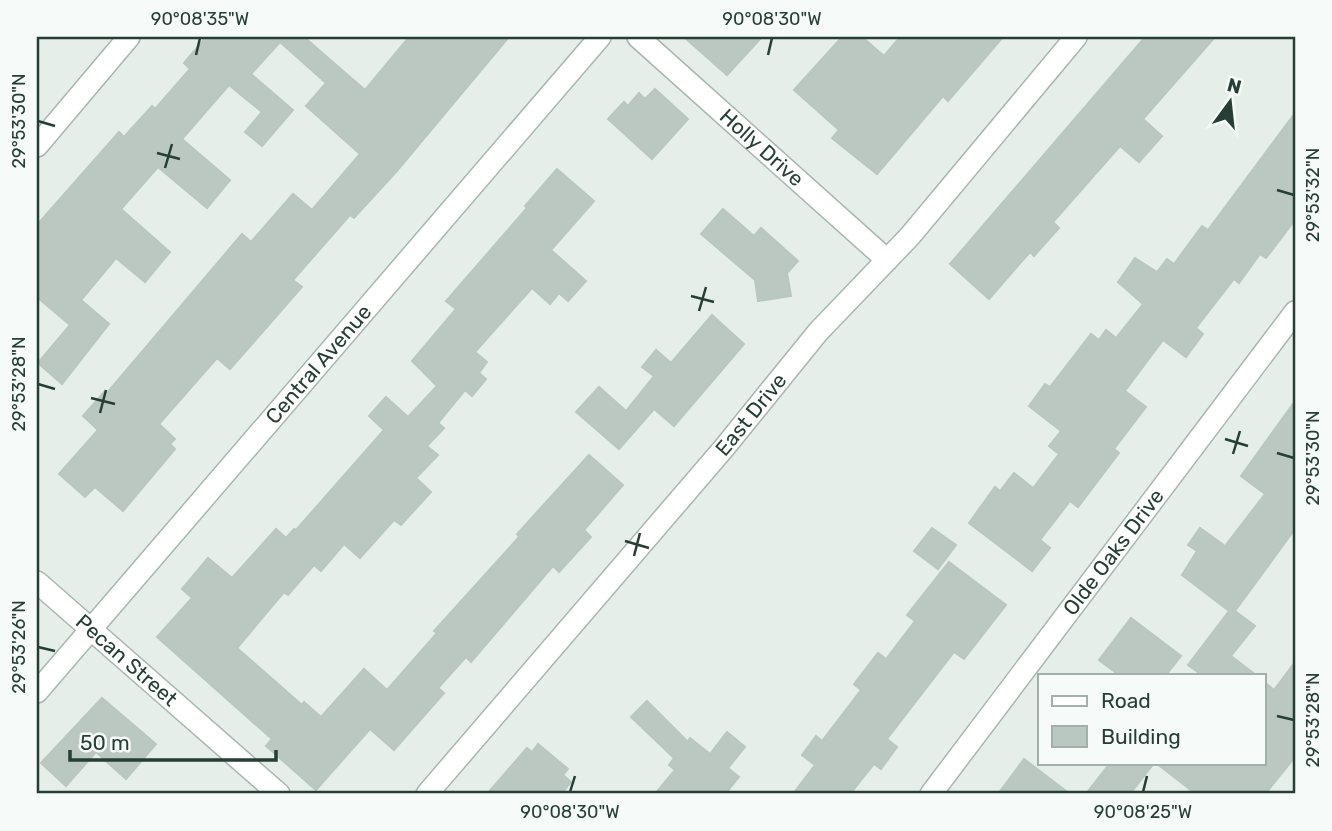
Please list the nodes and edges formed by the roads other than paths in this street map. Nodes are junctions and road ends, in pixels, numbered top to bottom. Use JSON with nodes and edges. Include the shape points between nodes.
{"nodes":[{"id":1,"x":129,"y":37,"type":"edge"},
{"id":2,"x":600,"y":37,"type":"edge"},
{"id":3,"x":638,"y":37,"type":"edge"},
{"id":4,"x":1076,"y":37,"type":"edge"},
{"id":5,"x":37,"y":146,"type":"edge"},
{"id":6,"x":887,"y":260,"type":"junction"},
{"id":7,"x":1295,"y":312,"type":"edge"},
{"id":8,"x":37,"y":582,"type":"edge"},
{"id":9,"x":91,"y":630,"type":"junction"},
{"id":10,"x":37,"y":692,"type":"edge"},
{"id":11,"x":279,"y":794,"type":"edge"},
{"id":12,"x":427,"y":794,"type":"edge"},
{"id":13,"x":930,"y":794,"type":"edge"}],
"edges":[{"from":1,"to":5,"type":"street"},
{"from":2,"to":9,"type":"street","name":"Central Avenue"},
{"from":3,"to":6,"type":"street","name":"Holly Drive"},
{"from":4,"to":6,"type":"street","name":"East Drive"},
{"from":6,"to":12,"type":"street","name":"East Drive","via":[[818,332]]},
{"from":7,"to":13,"type":"street","name":"Olde Oaks Drive"},
{"from":8,"to":9,"type":"street","name":"Pecan Street"},
{"from":9,"to":10,"type":"street","name":"Central Avenue"},
{"from":9,"to":11,"type":"street","name":"Pecan Street"}]}
